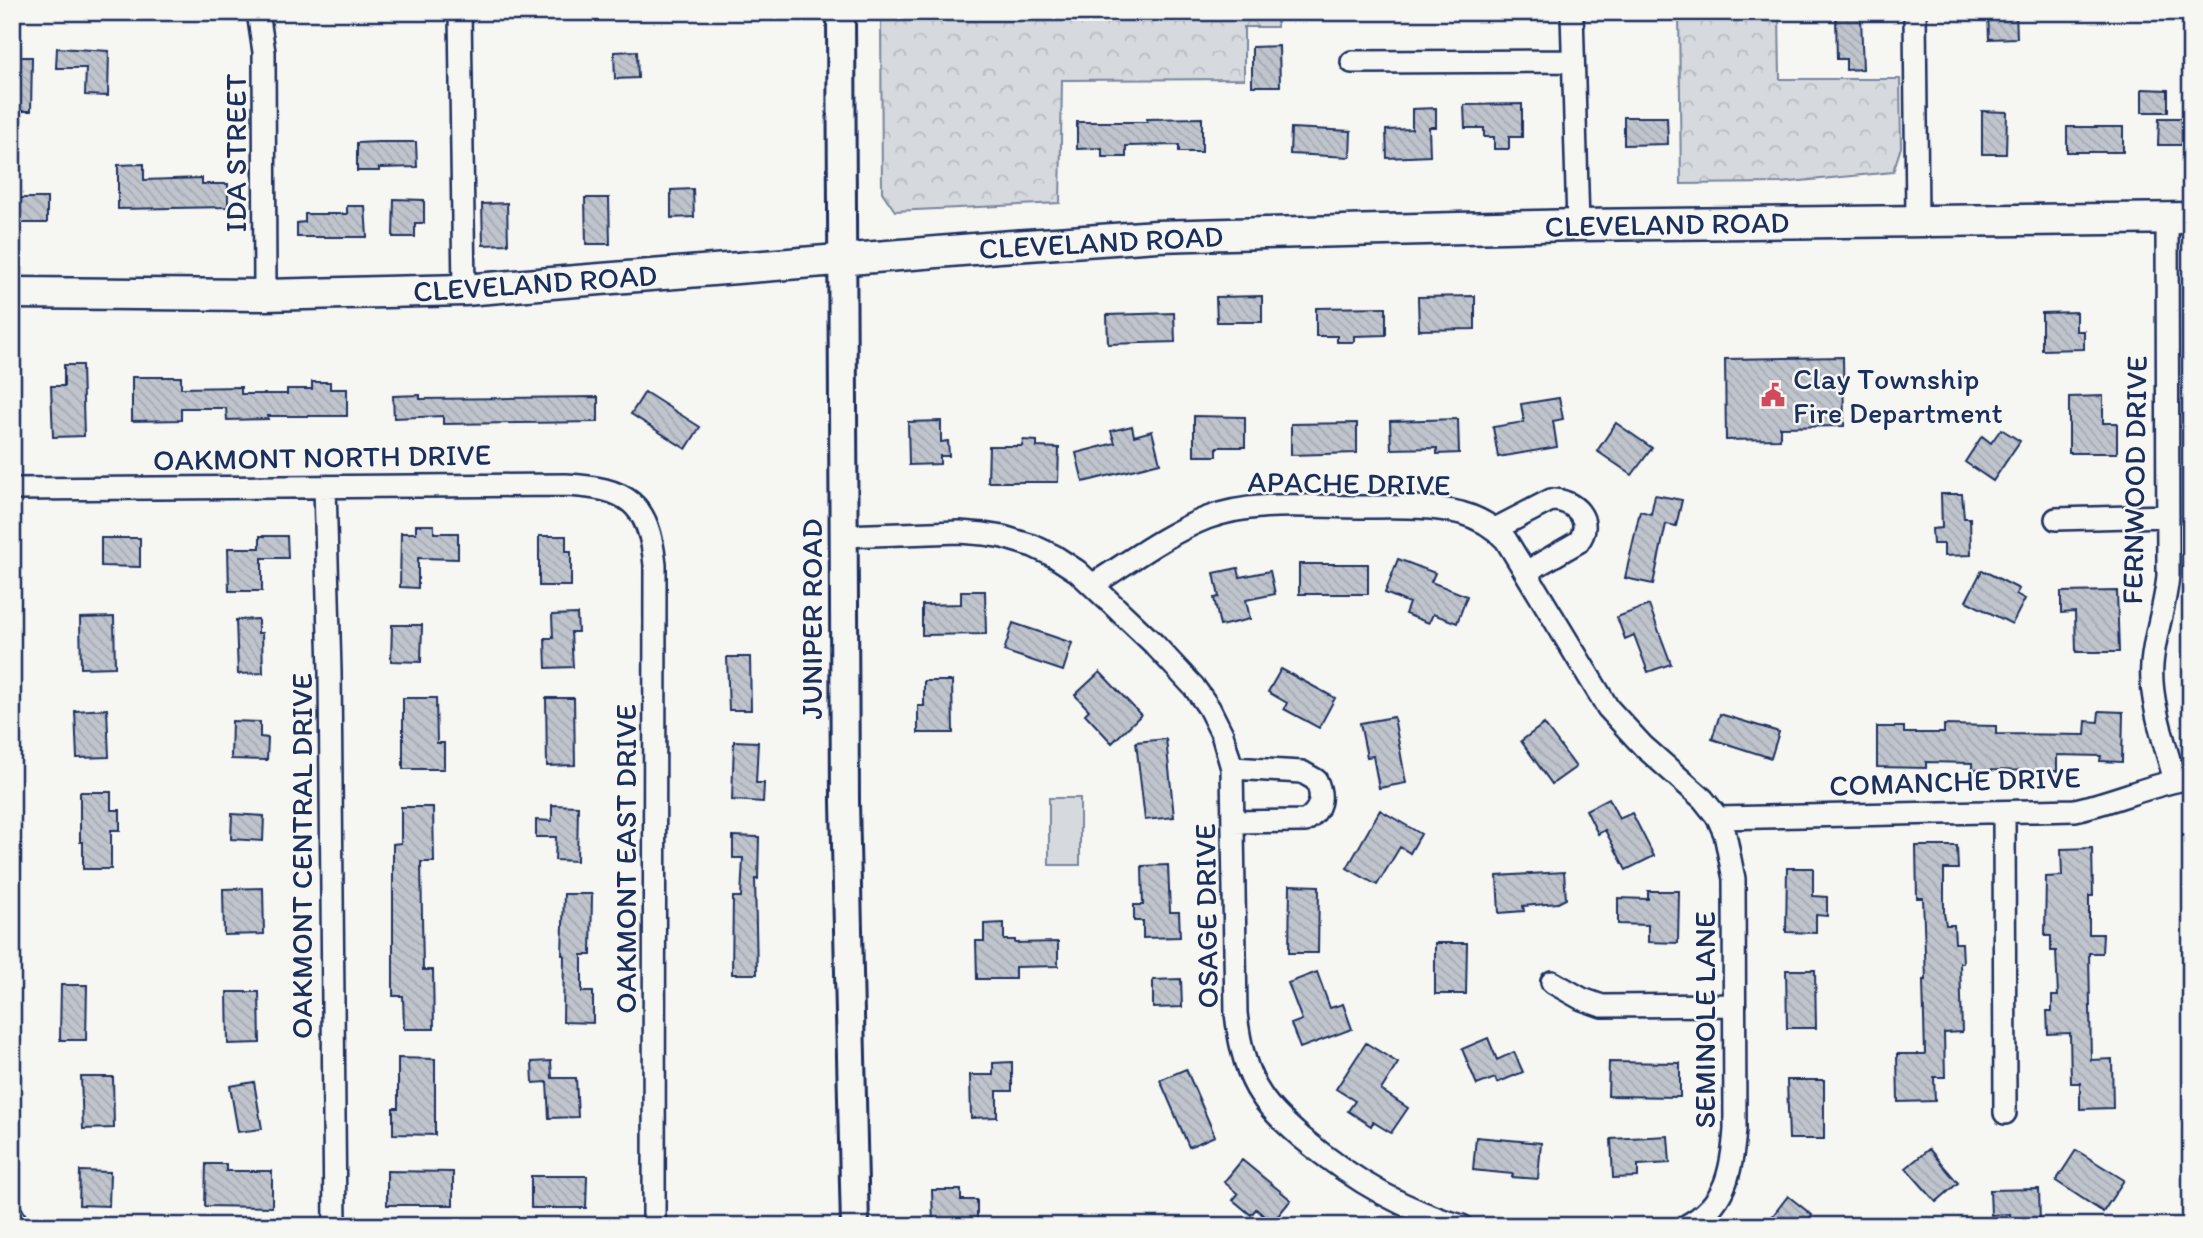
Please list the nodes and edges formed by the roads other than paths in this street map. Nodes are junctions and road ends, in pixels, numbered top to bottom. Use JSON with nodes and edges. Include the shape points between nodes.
{"nodes":[{"id":1,"x":258,"y":12,"type":"edge"},
{"id":2,"x":460,"y":12,"type":"edge"},
{"id":3,"x":841,"y":12,"type":"edge"},
{"id":4,"x":1572,"y":12,"type":"edge"},
{"id":5,"x":1915,"y":12,"type":"edge"},
{"id":6,"x":1573,"y":61,"type":"junction"},
{"id":7,"x":1352,"y":62,"type":"dead end"},
{"id":8,"x":2179,"y":218,"type":"edge"},
{"id":9,"x":1917,"y":221,"type":"junction"},
{"id":10,"x":1578,"y":225,"type":"junction"},
{"id":11,"x":843,"y":260,"type":"junction"},
{"id":12,"x":464,"y":290,"type":"junction"},
{"id":13,"x":12,"y":293,"type":"edge"},
{"id":14,"x":265,"y":295,"type":"junction"},
{"id":15,"x":325,"y":487,"type":"junction"},
{"id":16,"x":12,"y":489,"type":"edge"},
{"id":17,"x":629,"y":500,"type":"joint"},
{"id":18,"x":2168,"y":516,"type":"junction"},
{"id":19,"x":2056,"y":519,"type":"dead end"},
{"id":20,"x":1495,"y":529,"type":"junction"},
{"id":21,"x":843,"y":536,"type":"junction"},
{"id":22,"x":1526,"y":572,"type":"junction"},
{"id":23,"x":1092,"y":585,"type":"junction"},
{"id":24,"x":1232,"y":768,"type":"junction"},
{"id":25,"x":2183,"y":779,"type":"edge"},
{"id":26,"x":2004,"y":813,"type":"junction"},
{"id":27,"x":1718,"y":818,"type":"junction"},
{"id":28,"x":1234,"y":822,"type":"junction"},
{"id":29,"x":1552,"y":982,"type":"dead end"},
{"id":30,"x":1733,"y":1005,"type":"junction"},
{"id":31,"x":2005,"y":1113,"type":"dead end"},
{"id":32,"x":12,"y":1214,"type":"edge"},
{"id":33,"x":1694,"y":1221,"type":"edge"},
{"id":34,"x":18,"y":1226,"type":"edge"},
{"id":35,"x":335,"y":1226,"type":"edge"},
{"id":36,"x":654,"y":1226,"type":"edge"},
{"id":37,"x":855,"y":1226,"type":"edge"},
{"id":38,"x":1462,"y":1226,"type":"edge"}],
"edges":[{"from":1,"to":14,"type":"street","name":"IDA STREET","via":[[264,52]]},
{"from":2,"to":12,"type":"street"},
{"from":3,"to":11,"type":"street","name":"JUNIPER ROAD"},
{"from":4,"to":6,"type":"street"},
{"from":5,"to":9,"type":"street"},
{"from":6,"to":7,"type":"street"},
{"from":6,"to":10,"type":"street"},
{"from":8,"to":9,"type":"main road","name":"CLEVELAND ROAD"},
{"from":8,"to":18,"type":"street","name":"FERNWOOD DRIVE"},
{"from":9,"to":10,"type":"main road","name":"CLEVELAND ROAD"},
{"from":10,"to":11,"type":"main road","name":"CLEVELAND ROAD","via":[[1157,236]]},
{"from":11,"to":12,"type":"main road","name":"CLEVELAND ROAD"},
{"from":11,"to":21,"type":"street","name":"JUNIPER ROAD"},
{"from":12,"to":14,"type":"main road","name":"CLEVELAND ROAD"},
{"from":13,"to":14,"type":"main road","name":"CLEVELAND ROAD"},
{"from":15,"to":16,"type":"street","name":"OAKMONT NORTH DRIVE"},
{"from":15,"to":17,"type":"street","name":"OAKMONT NORTH DRIVE","via":[[592,486]]},
{"from":15,"to":35,"type":"street","name":"OAKMONT CENTRAL DRIVE"},
{"from":17,"to":36,"type":"street","name":"OAKMONT EAST DRIVE","via":[[649,528],[655,565]]},
{"from":18,"to":19,"type":"street"},
{"from":18,"to":25,"type":"street","name":"FERNWOOD DRIVE","via":[[2167,594],[2151,677]]},
{"from":20,"to":22,"type":"street","name":"APACHE DRIVE"},
{"from":20,"to":22,"type":"street","via":[[1551,500],[1560,499],[1579,510],[1586,528],[1578,542]]},
{"from":20,"to":23,"type":"street","name":"APACHE DRIVE","via":[[1459,513],[1426,509],[1267,506],[1230,511],[1184,529]]},
{"from":21,"to":23,"type":"street","via":[[959,532],[1003,537],[1054,556]]},
{"from":21,"to":37,"type":"street","name":"JUNIPER ROAD"},
{"from":22,"to":27,"type":"street","name":"APACHE DRIVE","via":[[1608,708]]},
{"from":23,"to":24,"type":"street","name":"OSAGE DRIVE","via":[[1194,687],[1222,734]]},
{"from":24,"to":28,"type":"street","name":"OSAGE DRIVE"},
{"from":24,"to":28,"type":"street","via":[[1301,772],[1316,780],[1321,795],[1314,816],[1305,821]]},
{"from":25,"to":26,"type":"street","name":"COMANCHE DRIVE","via":[[2075,810]]},
{"from":26,"to":27,"type":"street","name":"COMANCHE DRIVE"},
{"from":26,"to":31,"type":"street"},
{"from":27,"to":30,"type":"street","name":"SEMINOLE LANE","via":[[1734,879]]},
{"from":28,"to":38,"type":"street","name":"OSAGE DRIVE","via":[[1236,1013],[1242,1051],[1261,1096],[1325,1158],[1378,1192]]},
{"from":29,"to":30,"type":"street","via":[[1602,1006]]},
{"from":30,"to":33,"type":"street","name":"SEMINOLE LANE","via":[[1733,1154],[1724,1187],[1714,1204]]},
{"from":32,"to":34,"type":"street"}]}
